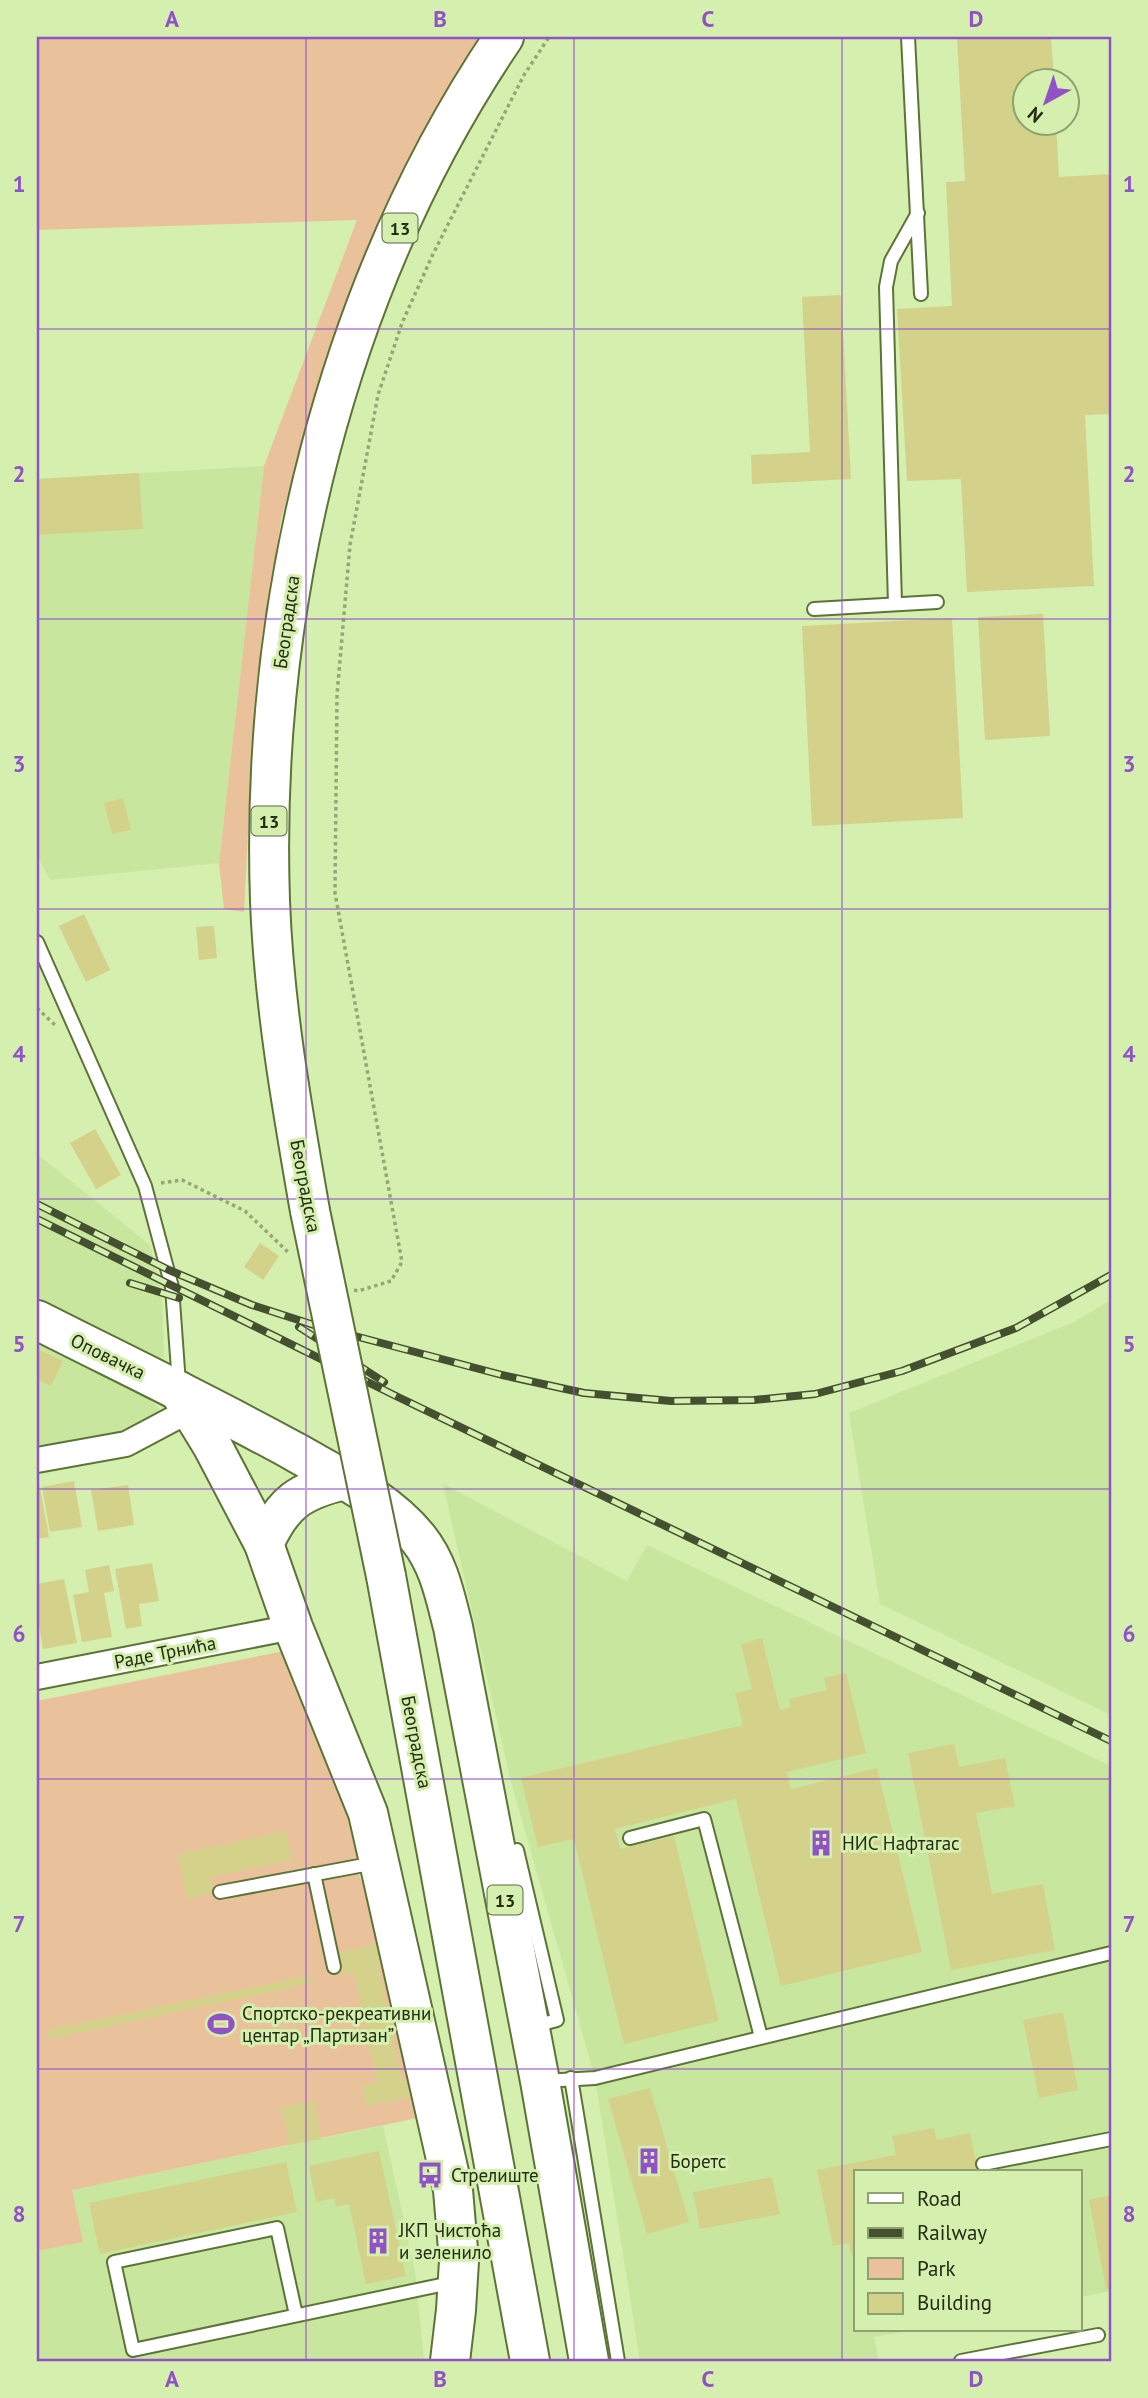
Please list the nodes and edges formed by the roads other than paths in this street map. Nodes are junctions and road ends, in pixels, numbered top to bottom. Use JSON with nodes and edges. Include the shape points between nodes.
{"nodes":[{"id":1,"x":504,"y":37,"type":"edge"},
{"id":2,"x":908,"y":37,"type":"edge"},
{"id":3,"x":918,"y":213,"type":"junction"},
{"id":4,"x":921,"y":295,"type":"dead end"},
{"id":5,"x":937,"y":602,"type":"dead end"},
{"id":6,"x":895,"y":604,"type":"junction"},
{"id":7,"x":814,"y":609,"type":"dead end"},
{"id":8,"x":37,"y":942,"type":"edge"},
{"id":9,"x":37,"y":1321,"type":"edge"},
{"id":10,"x":185,"y":1401,"type":"junction"},
{"id":11,"x":37,"y":1460,"type":"edge"},
{"id":12,"x":344,"y":1480,"type":"junction"},
{"id":13,"x":264,"y":1544,"type":"junction"},
{"id":14,"x":293,"y":1627,"type":"junction"},
{"id":15,"x":37,"y":1677,"type":"edge"},
{"id":16,"x":631,"y":1838,"type":"dead end"},
{"id":17,"x":517,"y":1850,"type":"dead end"},
{"id":18,"x":379,"y":1863,"type":"junction"},
{"id":19,"x":314,"y":1874,"type":"junction"},
{"id":20,"x":220,"y":1892,"type":"dead end"},
{"id":21,"x":1111,"y":1953,"type":"edge"},
{"id":22,"x":334,"y":1967,"type":"dead end"},
{"id":23,"x":530,"y":2028,"type":"junction"},
{"id":24,"x":761,"y":2037,"type":"junction"},
{"id":25,"x":556,"y":2080,"type":"junction"},
{"id":26,"x":1111,"y":2139,"type":"edge"},
{"id":27,"x":983,"y":2164,"type":"dead end"},
{"id":28,"x":458,"y":2281,"type":"junction"},
{"id":29,"x":296,"y":2315,"type":"junction"},
{"id":30,"x":1098,"y":2335,"type":"dead end"},
{"id":31,"x":450,"y":2361,"type":"edge"},
{"id":32,"x":530,"y":2361,"type":"edge"},
{"id":33,"x":589,"y":2361,"type":"edge"},
{"id":34,"x":618,"y":2361,"type":"edge"},
{"id":35,"x":961,"y":2361,"type":"edge"}],
"edges":[{"from":1,"to":32,"type":"main road","name":"Београдска","number":"13","bridge":true,"via":[[422,180],[385,262],[356,336],[317,465],[298,549],[277,684],[270,779],[270,903],[279,1019],[310,1211],[386,1576]]},
{"from":2,"to":3,"type":"lane"},
{"from":3,"to":4,"type":"lane"},
{"from":3,"to":6,"type":"lane","via":[[891,261],[886,287]]},
{"from":5,"to":6,"type":"lane"},
{"from":6,"to":7,"type":"lane"},
{"from":8,"to":10,"type":"lane","via":[[145,1186],[172,1287]]},
{"from":9,"to":10,"type":"main road","name":"Оповачка","number":"13"},
{"from":10,"to":11,"type":"street","via":[[126,1444]]},
{"from":10,"to":12,"type":"main road","number":"13","via":[[224,1413]]},
{"from":10,"to":13,"type":"main road"},
{"from":12,"to":13,"type":"main road","via":[[319,1486],[285,1506]]},
{"from":12,"to":23,"type":"main road","number":"13","via":[[393,1513],[419,1539],[443,1585]]},
{"from":13,"to":14,"type":"main road"},
{"from":14,"to":15,"type":"street","name":"Раде Трнића"},
{"from":14,"to":18,"type":"main road","via":[[368,1813]]},
{"from":16,"to":24,"type":"lane","via":[[704,1819]]},
{"from":17,"to":23,"type":"lane","via":[[557,2020]]},
{"from":18,"to":19,"type":"lane"},
{"from":18,"to":28,"type":"main road","via":[[453,2190]]},
{"from":19,"to":20,"type":"lane"},
{"from":19,"to":22,"type":"lane"},
{"from":21,"to":24,"type":"lane"},
{"from":23,"to":25,"type":"main road","number":"13"},
{"from":24,"to":25,"type":"lane","via":[[594,2078]]},
{"from":25,"to":33,"type":"main road","number":"13"},
{"from":25,"to":34,"type":"lane"},
{"from":26,"to":27,"type":"lane"},
{"from":28,"to":29,"type":"lane"},
{"from":28,"to":31,"type":"main road"},
{"from":29,"to":29,"type":"lane","via":[[278,2228],[114,2262],[133,2350]]},
{"from":30,"to":35,"type":"lane"}]}
